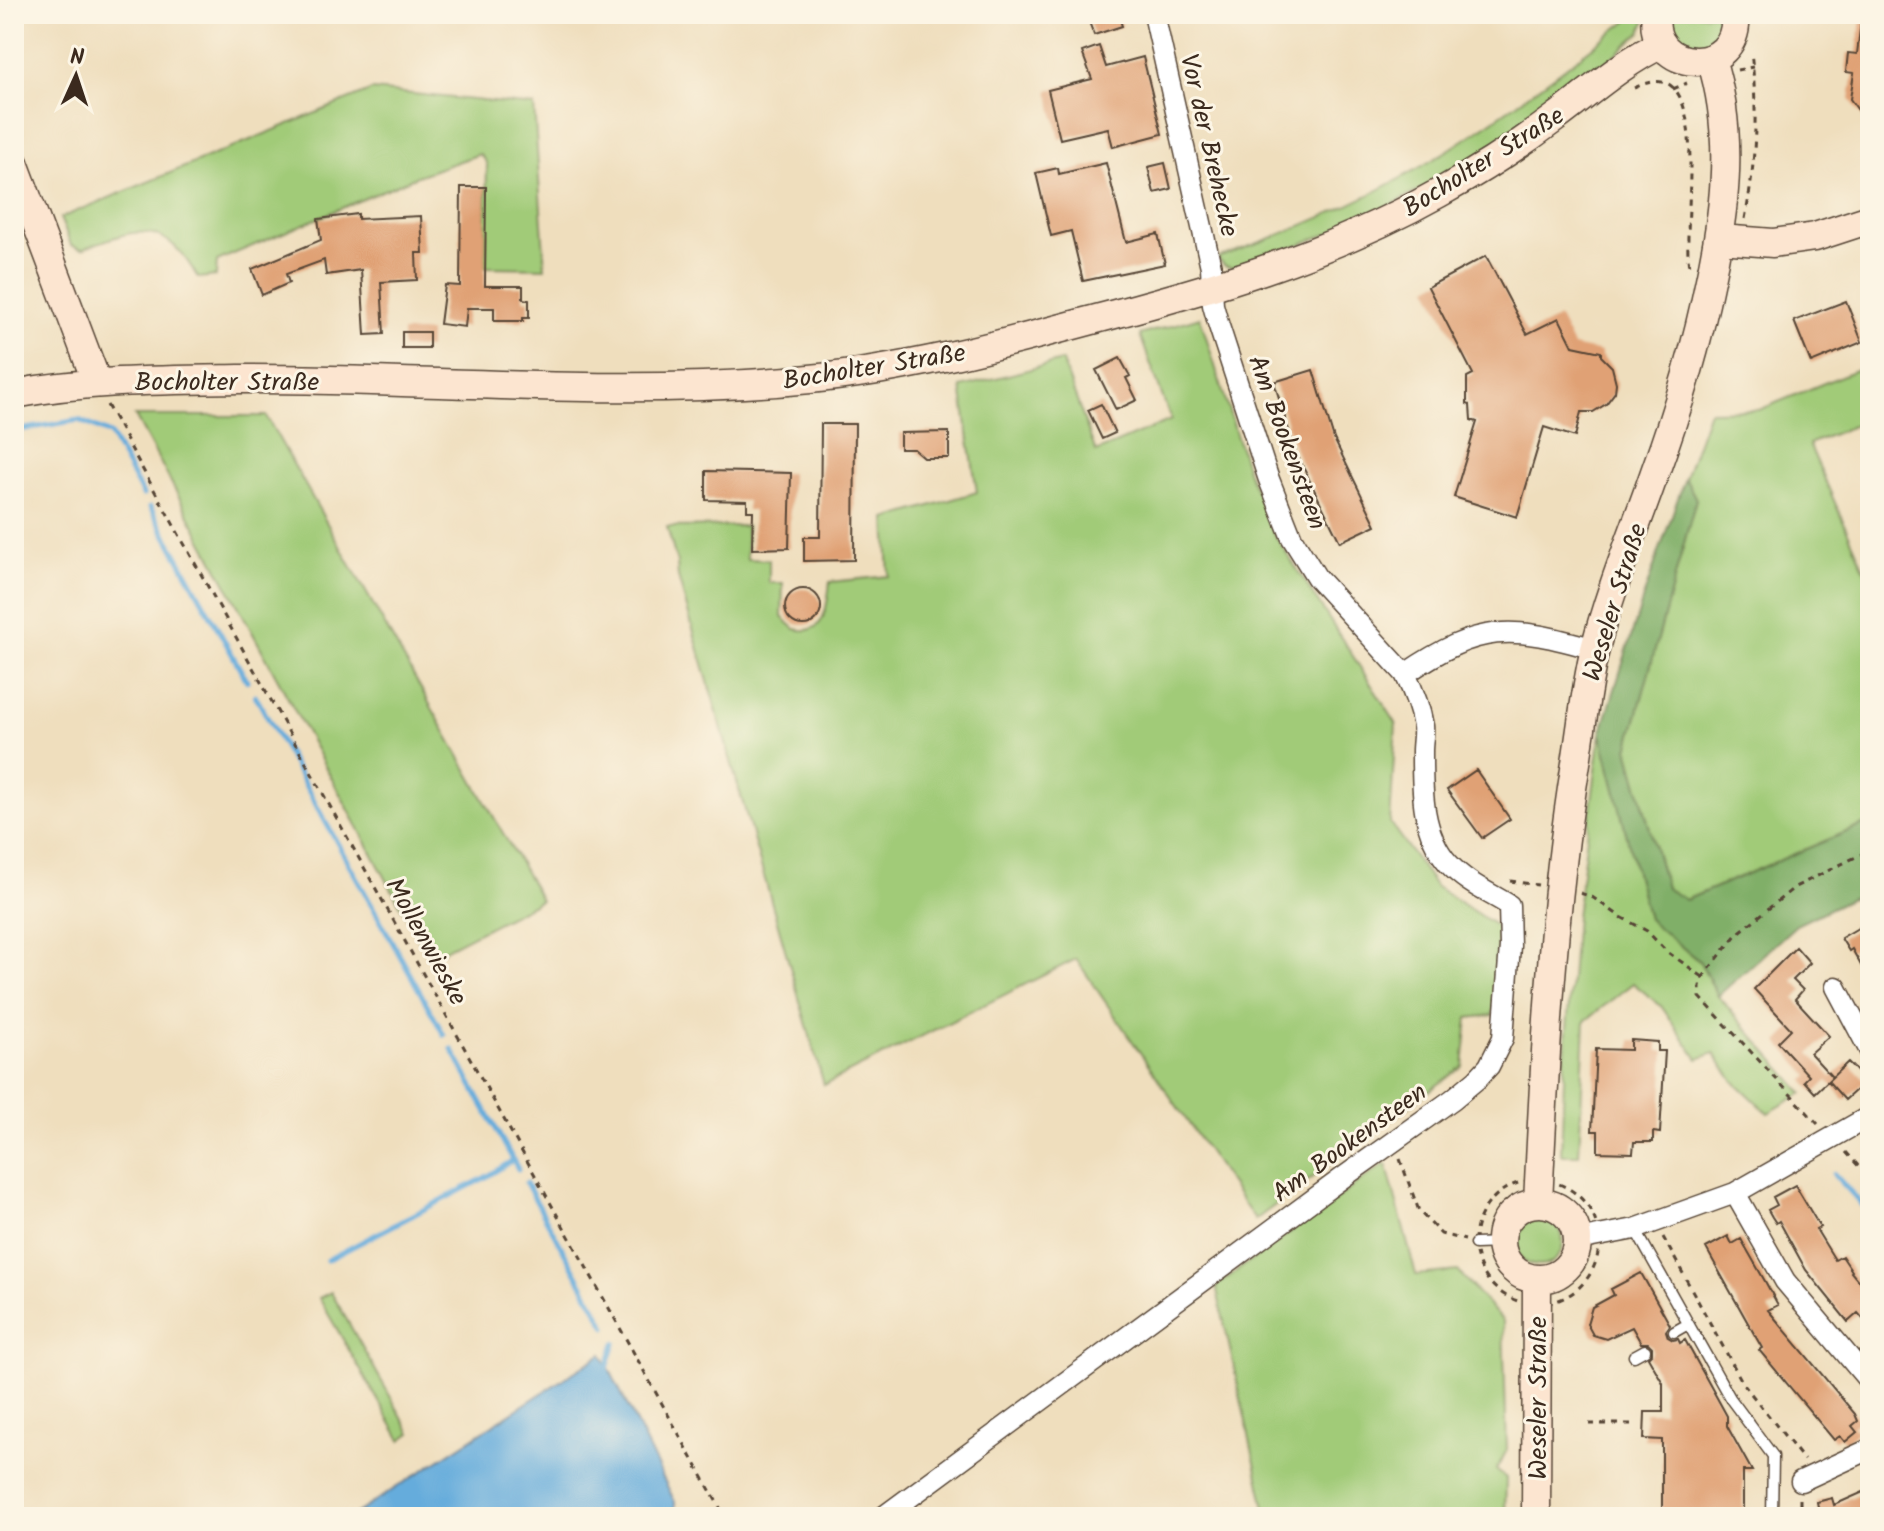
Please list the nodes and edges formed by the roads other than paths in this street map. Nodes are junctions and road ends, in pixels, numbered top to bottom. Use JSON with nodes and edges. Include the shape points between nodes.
{"nodes":[{"id":1,"x":1154,"y":14,"type":"edge"},
{"id":2,"x":1656,"y":14,"type":"edge"},
{"id":3,"x":1735,"y":14,"type":"edge"},
{"id":4,"x":1662,"y":44,"type":"junction"},
{"id":5,"x":1711,"y":59,"type":"junction"},
{"id":6,"x":14,"y":163,"type":"edge"},
{"id":7,"x":1870,"y":219,"type":"edge"},
{"id":8,"x":1731,"y":240,"type":"junction"},
{"id":9,"x":1211,"y":287,"type":"junction"},
{"id":10,"x":14,"y":394,"type":"edge"},
{"id":11,"x":107,"y":396,"type":"junction"},
{"id":12,"x":1595,"y":649,"type":"junction"},
{"id":13,"x":1405,"y":674,"type":"junction"},
{"id":14,"x":1836,"y":987,"type":"dead end"},
{"id":15,"x":1870,"y":1051,"type":"edge"},
{"id":16,"x":1870,"y":1116,"type":"edge"},
{"id":17,"x":1538,"y":1191,"type":"junction"},
{"id":18,"x":1735,"y":1193,"type":"junction"},
{"id":19,"x":1635,"y":1229,"type":"junction"},
{"id":20,"x":1588,"y":1238,"type":"junction"},
{"id":21,"x":1537,"y":1291,"type":"junction"},
{"id":22,"x":1688,"y":1324,"type":"junction"},
{"id":23,"x":1674,"y":1332,"type":"dead end"},
{"id":24,"x":1645,"y":1350,"type":"dead end"},
{"id":25,"x":1634,"y":1356,"type":"dead end"},
{"id":26,"x":1870,"y":1382,"type":"edge"},
{"id":27,"x":1870,"y":1449,"type":"edge"},
{"id":28,"x":1807,"y":1478,"type":"road end"},
{"id":29,"x":883,"y":1517,"type":"edge"},
{"id":30,"x":1536,"y":1517,"type":"edge"},
{"id":31,"x":1772,"y":1517,"type":"edge"}],
"edges":[{"from":1,"to":9,"type":"street","name":"Vor der Brehecke","via":[[1211,267]]},
{"from":2,"to":4,"type":"street"},
{"from":3,"to":5,"type":"street","via":[[1730,42]]},
{"from":4,"to":5,"type":"street","via":[[1684,60]]},
{"from":4,"to":9,"type":"street","name":"Bocholter Straße","via":[[1492,162],[1417,205],[1320,250]]},
{"from":5,"to":8,"type":"street","name":"Weseler Straße","via":[[1726,127]]},
{"from":6,"to":11,"type":"street"},
{"from":7,"to":8,"type":"street","via":[[1815,237],[1773,243]]},
{"from":8,"to":12,"type":"street","name":"Weseler Straße","via":[[1711,276],[1689,367]]},
{"from":9,"to":11,"type":"street","name":"Bocholter Straße","via":[[949,356],[812,379],[668,386],[267,379]]},
{"from":9,"to":13,"type":"street","name":"Am Bookensteen","via":[[1235,377],[1292,538],[1317,578]]},
{"from":10,"to":11,"type":"street","name":"Bocholter Straße"},
{"from":12,"to":13,"type":"street","via":[[1522,632],[1476,635],[1440,650]]},
{"from":12,"to":17,"type":"street","name":"Weseler Straße","via":[[1559,886]]},
{"from":13,"to":29,"type":"street","name":"Am Bookensteen","via":[[1423,727],[1423,804],[1431,835],[1465,879],[1509,905],[1506,1008],[1498,1051],[1453,1099]]},
{"from":14,"to":15,"type":"street"},
{"from":16,"to":18,"type":"street"},
{"from":17,"to":20,"type":"street"},
{"from":17,"to":21,"type":"street","via":[[1488,1244]]},
{"from":18,"to":19,"type":"street"},
{"from":18,"to":26,"type":"street","via":[[1785,1281]]},
{"from":19,"to":20,"type":"street"},
{"from":19,"to":22,"type":"lane"},
{"from":20,"to":21,"type":"street","via":[[1570,1263]]},
{"from":21,"to":30,"type":"street","name":"Weseler Straße"},
{"from":22,"to":23,"type":"lane"},
{"from":22,"to":31,"type":"lane","via":[[1730,1398],[1773,1456]]},
{"from":24,"to":25,"type":"lane"},
{"from":27,"to":28,"type":"street"}]}
